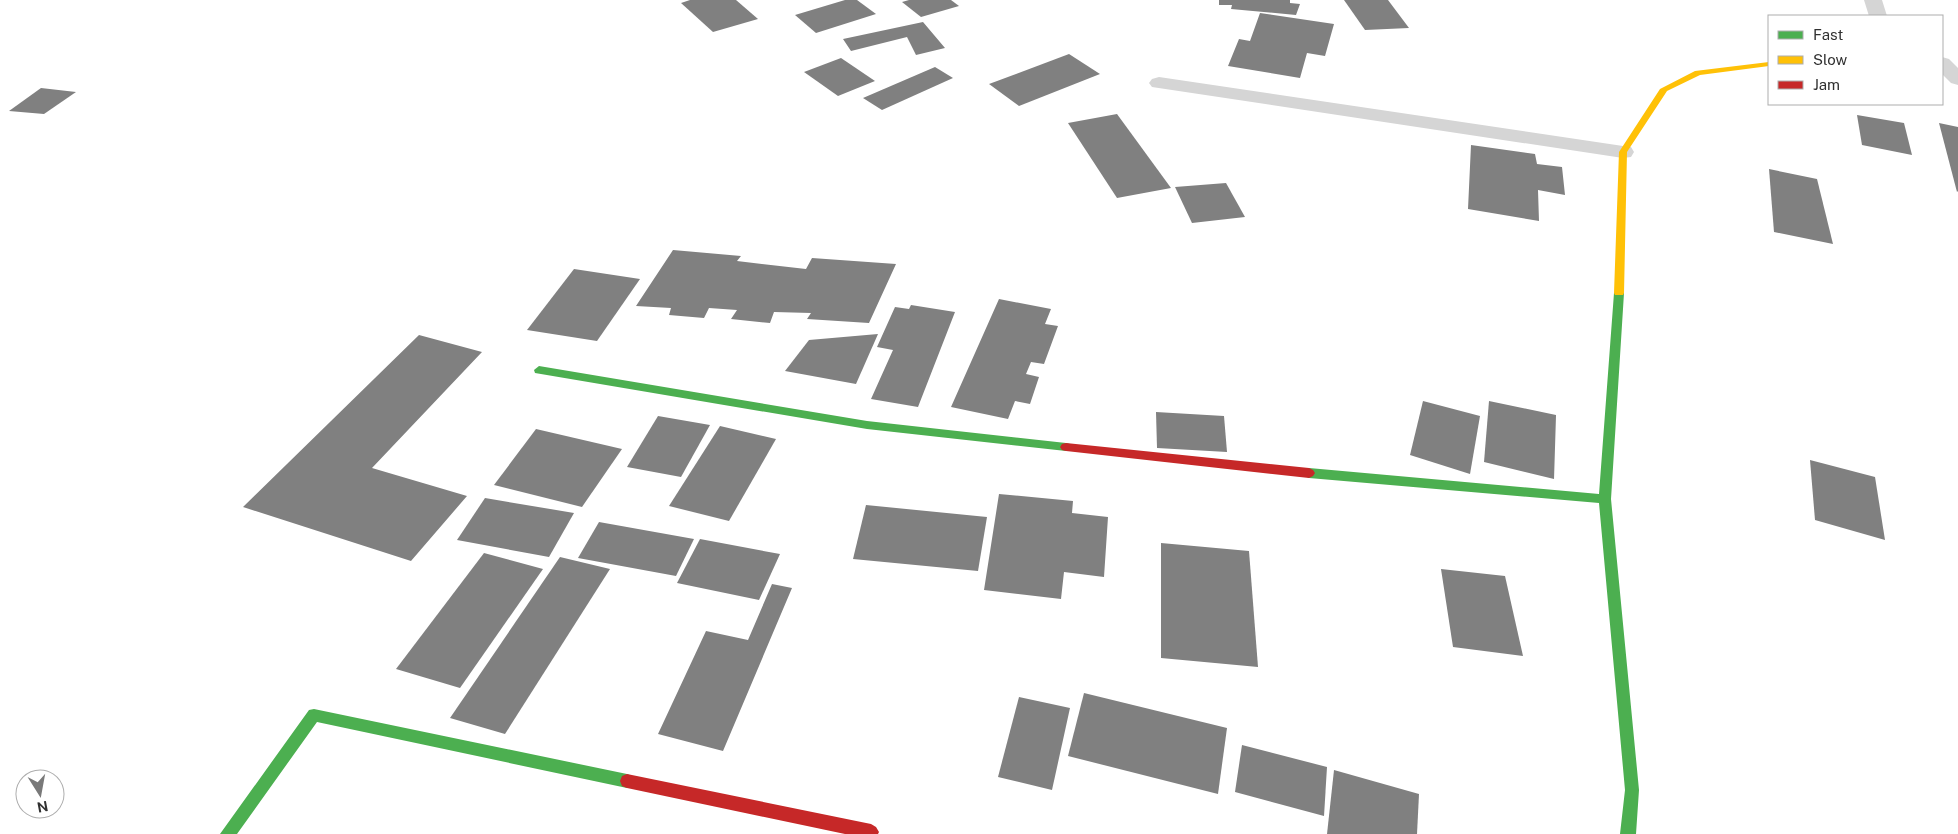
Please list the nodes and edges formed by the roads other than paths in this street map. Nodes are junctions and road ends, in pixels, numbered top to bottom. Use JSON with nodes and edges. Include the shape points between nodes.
{"nodes":[{"id":1,"x":1873,"y":0,"type":"edge"},
{"id":2,"x":1878,"y":15,"type":"edge"},
{"id":3,"x":1768,"y":64,"type":"edge"},
{"id":4,"x":1943,"y":64,"type":"edge"},
{"id":5,"x":1958,"y":79,"type":"edge"},
{"id":6,"x":1159,"y":83,"type":"dead end"},
{"id":7,"x":1623,"y":152,"type":"junction"},
{"id":8,"x":539,"y":370,"type":"dead end"},
{"id":9,"x":1605,"y":499,"type":"junction"},
{"id":10,"x":871,"y":832,"type":"dead end"},
{"id":11,"x":228,"y":834,"type":"edge"},
{"id":12,"x":1628,"y":834,"type":"edge"}],
"edges":[{"from":1,"to":2,"type":"street"},
{"from":3,"to":7,"type":"street","via":[[1698,74],[1664,89]]},
{"from":4,"to":5,"type":"street"},
{"from":6,"to":7,"type":"street"},
{"from":7,"to":9,"type":"street","via":[[1619,301]]},
{"from":8,"to":9,"type":"street","via":[[866,425],[1259,469]]},
{"from":9,"to":12,"type":"street","via":[[1632,790]]},
{"from":10,"to":11,"type":"street","via":[[314,715]]}]}
